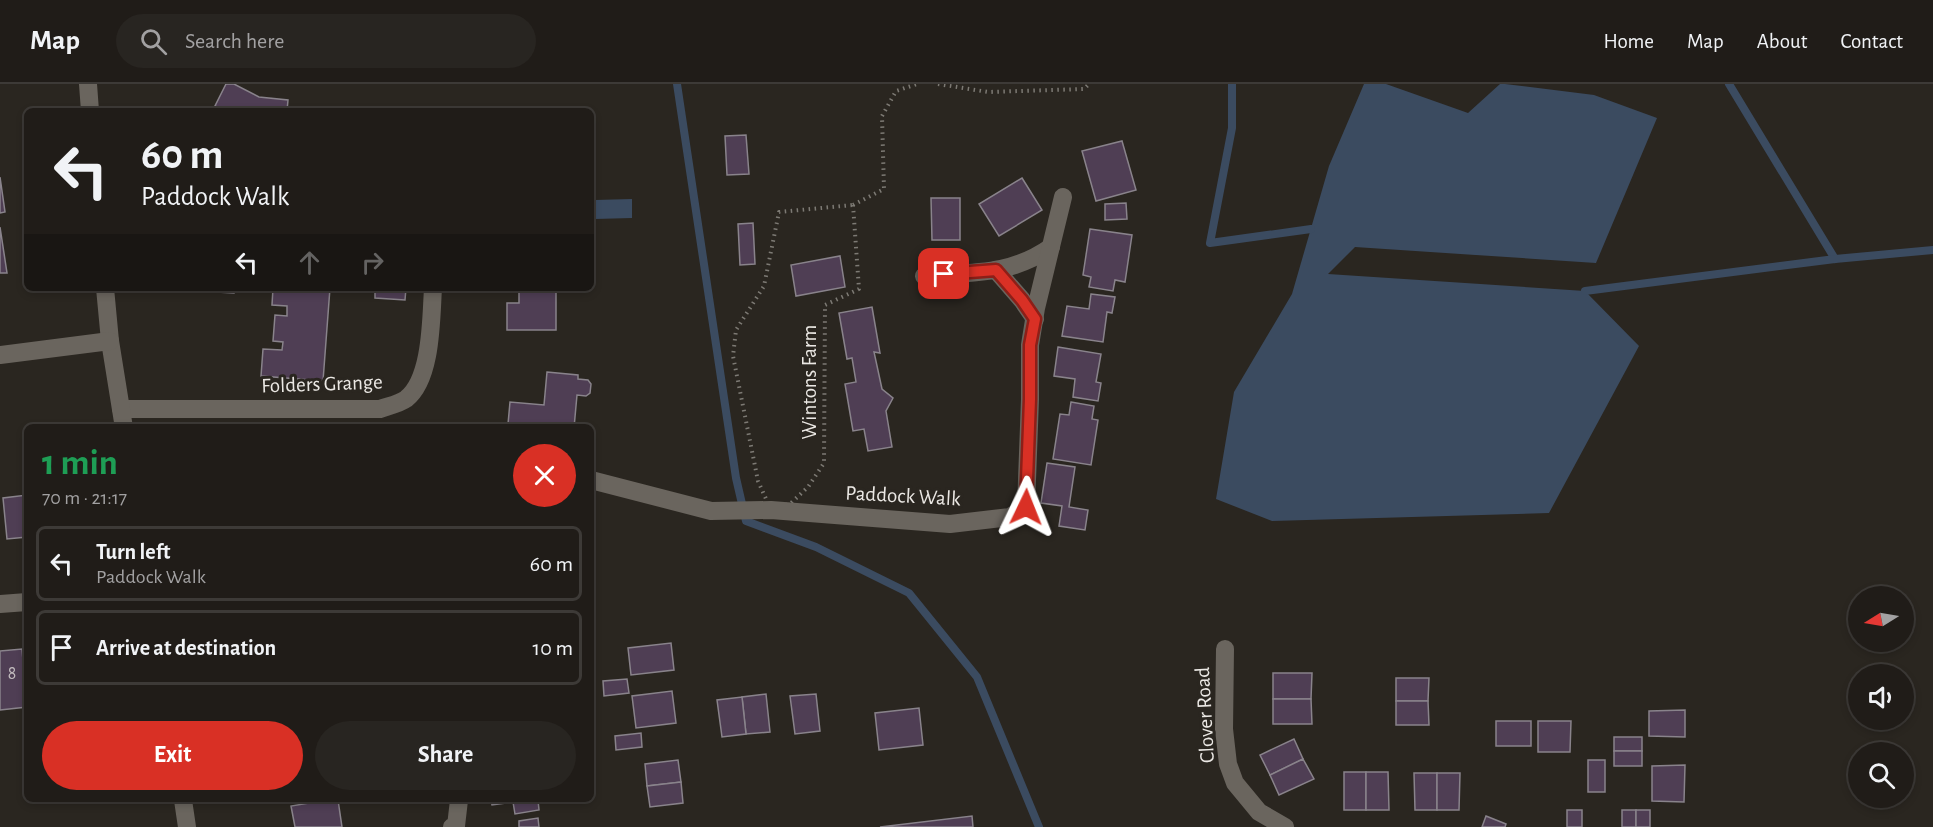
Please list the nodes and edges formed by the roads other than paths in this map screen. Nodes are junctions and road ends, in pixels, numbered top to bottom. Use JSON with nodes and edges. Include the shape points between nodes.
{"nodes":[{"id":1,"x":88,"y":84,"type":"edge"},
{"id":2,"x":90,"y":108,"type":"edge"},
{"id":3,"x":1063,"y":197,"type":"dead end"},
{"id":4,"x":1051,"y":247,"type":"junction"},
{"id":5,"x":996,"y":270,"type":"junction"},
{"id":6,"x":924,"y":276,"type":"dead end"},
{"id":7,"x":105,"y":291,"type":"edge"},
{"id":8,"x":433,"y":291,"type":"edge"},
{"id":9,"x":1035,"y":319,"type":"junction"},
{"id":10,"x":110,"y":341,"type":"junction"},
{"id":11,"x":0,"y":355,"type":"edge"},
{"id":12,"x":121,"y":409,"type":"junction"},
{"id":13,"x":123,"y":424,"type":"edge"},
{"id":14,"x":594,"y":481,"type":"edge"},
{"id":15,"x":24,"y":602,"type":"edge"},
{"id":16,"x":0,"y":604,"type":"edge"},
{"id":17,"x":1225,"y":649,"type":"dead end"},
{"id":18,"x":183,"y":802,"type":"edge"},
{"id":19,"x":459,"y":802,"type":"edge"},
{"id":20,"x":187,"y":827,"type":"edge"},
{"id":21,"x":452,"y":827,"type":"edge"},
{"id":22,"x":1285,"y":827,"type":"edge"}],
"edges":[{"from":1,"to":2,"type":"street"},
{"from":3,"to":4,"type":"street","name":"Paddock Walk"},
{"from":4,"to":5,"type":"street","via":[[1012,268]]},
{"from":4,"to":9,"type":"street","name":"Paddock Walk"},
{"from":5,"to":6,"type":"street"},
{"from":5,"to":9,"type":"street"},
{"from":7,"to":10,"type":"street"},
{"from":8,"to":12,"type":"street","name":"Folders Grange","via":[[428,354],[418,384],[407,398],[393,405]]},
{"from":9,"to":14,"type":"street","name":"Paddock Walk","via":[[1030,345],[1026,507],[1010,517],[950,524],[771,510],[711,511]]},
{"from":10,"to":11,"type":"street"},
{"from":10,"to":12,"type":"street"},
{"from":12,"to":13,"type":"street"},
{"from":15,"to":16,"type":"street"},
{"from":17,"to":22,"type":"street","name":"Clover Road","via":[[1224,729],[1228,764],[1235,783],[1259,812]]},
{"from":18,"to":20,"type":"street"},
{"from":19,"to":21,"type":"street","via":[[456,826]]}]}
